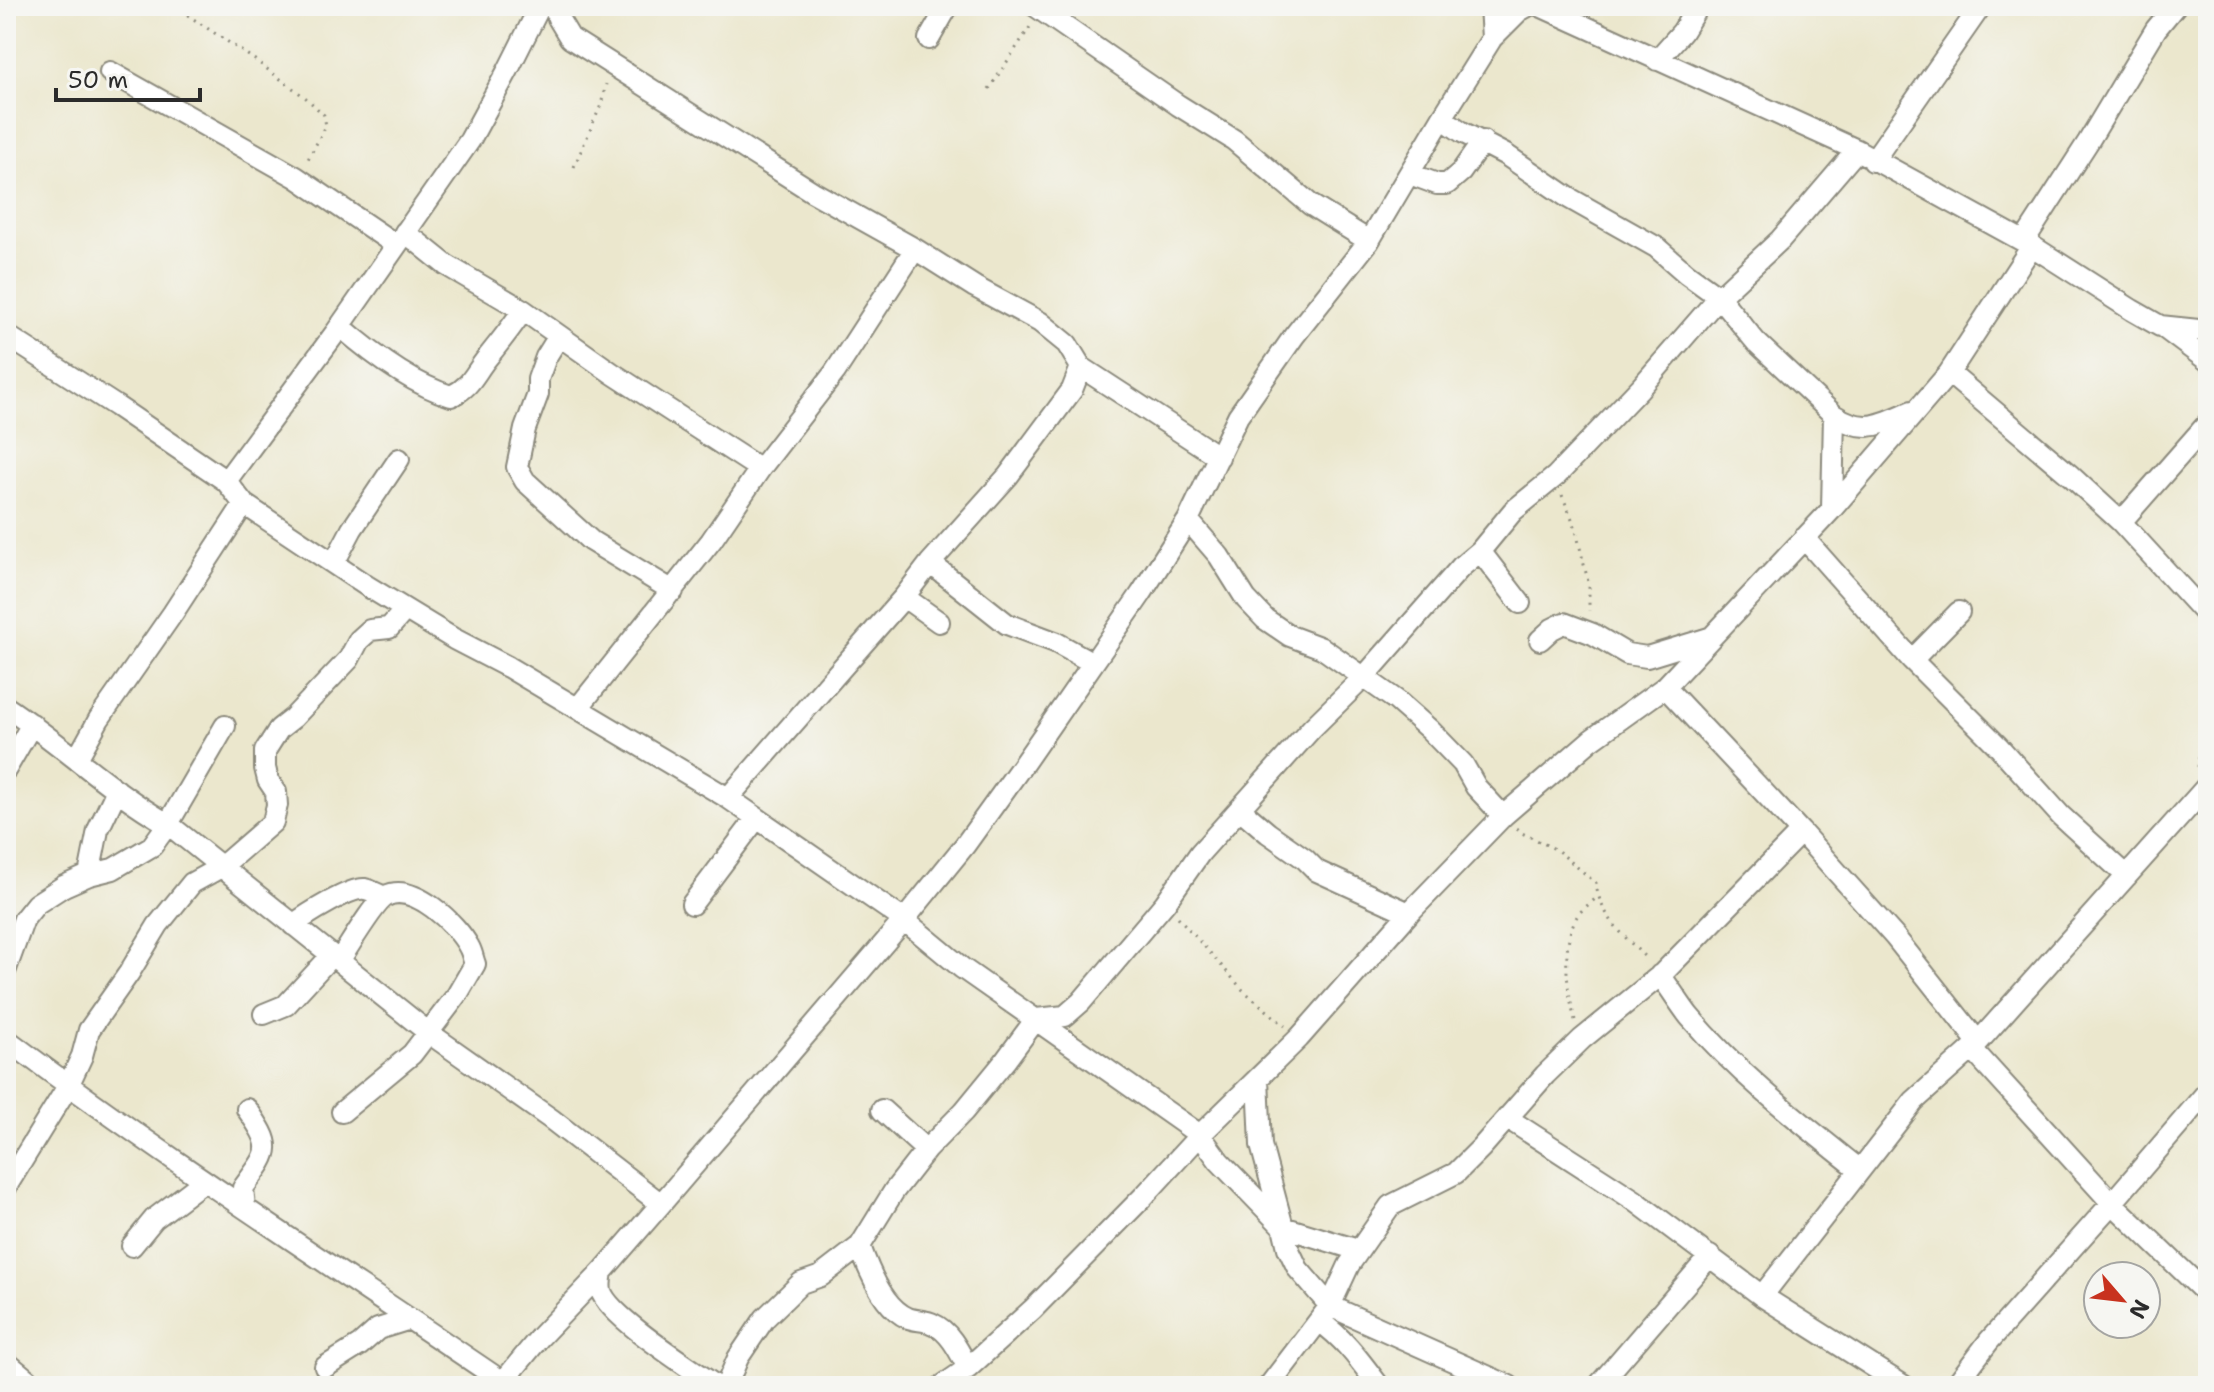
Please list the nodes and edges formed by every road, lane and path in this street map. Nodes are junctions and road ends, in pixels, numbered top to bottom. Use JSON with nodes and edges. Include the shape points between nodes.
{"nodes":[{"id":1,"x":174,"y":6,"type":"edge"},
{"id":2,"x":540,"y":6,"type":"edge"},
{"id":3,"x":554,"y":6,"type":"edge"},
{"id":4,"x":948,"y":6,"type":"edge"},
{"id":5,"x":1490,"y":6,"type":"edge"},
{"id":6,"x":1528,"y":6,"type":"edge"},
{"id":7,"x":1540,"y":6,"type":"edge"},
{"id":8,"x":1698,"y":6,"type":"edge"},
{"id":9,"x":1981,"y":6,"type":"edge"},
{"id":10,"x":2175,"y":6,"type":"edge"},
{"id":11,"x":1039,"y":8,"type":"edge"},
{"id":12,"x":1682,"y":32,"type":"junction"},
{"id":13,"x":1492,"y":38,"type":"junction"},
{"id":14,"x":929,"y":39,"type":"dead end"},
{"id":15,"x":1657,"y":60,"type":"junction"},
{"id":16,"x":609,"y":64,"type":"junction"},
{"id":17,"x":110,"y":72,"type":"dead end"},
{"id":18,"x":1696,"y":77,"type":"junction"},
{"id":19,"x":989,"y":89,"type":"dead end"},
{"id":20,"x":1442,"y":118,"type":"junction"},
{"id":21,"x":1483,"y":141,"type":"junction"},
{"id":22,"x":1865,"y":156,"type":"junction"},
{"id":23,"x":574,"y":167,"type":"dead end"},
{"id":24,"x":1410,"y":174,"type":"junction"},
{"id":25,"x":296,"y":177,"type":"junction"},
{"id":26,"x":400,"y":238,"type":"junction"},
{"id":27,"x":1369,"y":241,"type":"junction"},
{"id":28,"x":2028,"y":243,"type":"junction"},
{"id":29,"x":915,"y":249,"type":"junction"},
{"id":30,"x":1719,"y":297,"type":"junction"},
{"id":31,"x":523,"y":310,"type":"junction"},
{"id":32,"x":340,"y":326,"type":"junction"},
{"id":33,"x":2160,"y":326,"type":"junction"},
{"id":34,"x":2208,"y":331,"type":"edge"},
{"id":35,"x":6,"y":335,"type":"edge"},
{"id":36,"x":559,"y":336,"type":"junction"},
{"id":37,"x":2208,"y":361,"type":"edge"},
{"id":38,"x":1081,"y":367,"type":"junction"},
{"id":39,"x":1949,"y":373,"type":"junction"},
{"id":40,"x":1915,"y":410,"type":"junction"},
{"id":41,"x":1834,"y":415,"type":"junction"},
{"id":42,"x":2208,"y":423,"type":"edge"},
{"id":43,"x":1219,"y":457,"type":"junction"},
{"id":44,"x":399,"y":459,"type":"dead end"},
{"id":45,"x":760,"y":469,"type":"junction"},
{"id":46,"x":1556,"y":476,"type":"junction"},
{"id":47,"x":226,"y":481,"type":"junction"},
{"id":48,"x":244,"y":504,"type":"junction"},
{"id":49,"x":1832,"y":509,"type":"junction"},
{"id":50,"x":1188,"y":520,"type":"junction"},
{"id":51,"x":2121,"y":522,"type":"junction"},
{"id":52,"x":1804,"y":538,"type":"junction"},
{"id":53,"x":1480,"y":551,"type":"junction"},
{"id":54,"x":334,"y":563,"type":"junction"},
{"id":55,"x":930,"y":563,"type":"junction"},
{"id":56,"x":673,"y":591,"type":"junction"},
{"id":57,"x":904,"y":597,"type":"junction"},
{"id":58,"x":1520,"y":603,"type":"dead end"},
{"id":59,"x":405,"y":610,"type":"junction"},
{"id":60,"x":1959,"y":612,"type":"dead end"},
{"id":61,"x":2208,"y":617,"type":"edge"},
{"id":62,"x":939,"y":622,"type":"dead end"},
{"id":63,"x":1584,"y":630,"type":"junction"},
{"id":64,"x":1709,"y":638,"type":"junction"},
{"id":65,"x":1540,"y":640,"type":"dead end"},
{"id":66,"x":1912,"y":660,"type":"junction"},
{"id":67,"x":1093,"y":663,"type":"junction"},
{"id":68,"x":1365,"y":676,"type":"junction"},
{"id":69,"x":1665,"y":687,"type":"junction"},
{"id":70,"x":2208,"y":704,"type":"edge"},
{"id":71,"x":6,"y":707,"type":"edge"},
{"id":72,"x":578,"y":708,"type":"junction"},
{"id":73,"x":32,"y":724,"type":"junction"},
{"id":74,"x":225,"y":726,"type":"dead end"},
{"id":75,"x":77,"y":759,"type":"junction"},
{"id":76,"x":6,"y":769,"type":"edge"},
{"id":77,"x":2204,"y":789,"type":"edge"},
{"id":78,"x":117,"y":790,"type":"junction"},
{"id":79,"x":728,"y":798,"type":"junction"},
{"id":80,"x":1241,"y":810,"type":"junction"},
{"id":81,"x":1503,"y":816,"type":"junction"},
{"id":82,"x":756,"y":819,"type":"junction"},
{"id":83,"x":168,"y":824,"type":"junction"},
{"id":84,"x":1801,"y":832,"type":"junction"},
{"id":85,"x":221,"y":867,"type":"junction"},
{"id":86,"x":89,"y":875,"type":"junction"},
{"id":87,"x":2127,"y":876,"type":"junction"},
{"id":88,"x":384,"y":897,"type":"junction"},
{"id":89,"x":1598,"y":897,"type":"junction"},
{"id":90,"x":1165,"y":903,"type":"junction"},
{"id":91,"x":692,"y":904,"type":"dead end"},
{"id":92,"x":1409,"y":913,"type":"junction"},
{"id":93,"x":904,"y":920,"type":"junction"},
{"id":94,"x":293,"y":925,"type":"junction"},
{"id":95,"x":336,"y":958,"type":"junction"},
{"id":96,"x":6,"y":969,"type":"edge"},
{"id":97,"x":1661,"y":974,"type":"junction"},
{"id":98,"x":264,"y":1014,"type":"dead end"},
{"id":99,"x":1036,"y":1019,"type":"junction"},
{"id":100,"x":429,"y":1033,"type":"junction"},
{"id":101,"x":1299,"y":1038,"type":"junction"},
{"id":102,"x":6,"y":1039,"type":"edge"},
{"id":103,"x":1582,"y":1039,"type":"junction"},
{"id":104,"x":1975,"y":1046,"type":"junction"},
{"id":105,"x":1258,"y":1078,"type":"junction"},
{"id":106,"x":68,"y":1086,"type":"junction"},
{"id":107,"x":2208,"y":1091,"type":"edge"},
{"id":108,"x":247,"y":1109,"type":"dead end"},
{"id":109,"x":882,"y":1110,"type":"dead end"},
{"id":110,"x":342,"y":1112,"type":"dead end"},
{"id":111,"x":1507,"y":1118,"type":"junction"},
{"id":112,"x":1200,"y":1135,"type":"junction"},
{"id":113,"x":926,"y":1150,"type":"junction"},
{"id":114,"x":1860,"y":1170,"type":"junction"},
{"id":115,"x":204,"y":1181,"type":"junction"},
{"id":116,"x":6,"y":1187,"type":"edge"},
{"id":117,"x":2112,"y":1203,"type":"junction"},
{"id":118,"x":661,"y":1204,"type":"junction"},
{"id":119,"x":245,"y":1208,"type":"junction"},
{"id":120,"x":1283,"y":1227,"type":"junction"},
{"id":121,"x":132,"y":1246,"type":"dead end"},
{"id":122,"x":860,"y":1246,"type":"junction"},
{"id":123,"x":1358,"y":1250,"type":"junction"},
{"id":124,"x":1710,"y":1256,"type":"junction"},
{"id":125,"x":602,"y":1272,"type":"junction"},
{"id":126,"x":2208,"y":1295,"type":"edge"},
{"id":127,"x":1762,"y":1296,"type":"junction"},
{"id":128,"x":1324,"y":1314,"type":"junction"},
{"id":129,"x":410,"y":1319,"type":"junction"},
{"id":130,"x":738,"y":1358,"type":"junction"},
{"id":131,"x":6,"y":1362,"type":"edge"},
{"id":132,"x":325,"y":1367,"type":"dead end"},
{"id":133,"x":968,"y":1368,"type":"junction"},
{"id":134,"x":695,"y":1371,"type":"junction"},
{"id":135,"x":1722,"y":1372,"type":"dead end"},
{"id":136,"x":495,"y":1384,"type":"edge"},
{"id":137,"x":35,"y":1386,"type":"edge"},
{"id":138,"x":716,"y":1386,"type":"edge"},
{"id":139,"x":726,"y":1386,"type":"edge"},
{"id":140,"x":942,"y":1386,"type":"edge"},
{"id":141,"x":1269,"y":1386,"type":"edge"},
{"id":142,"x":1379,"y":1386,"type":"edge"},
{"id":143,"x":1509,"y":1386,"type":"edge"},
{"id":144,"x":1598,"y":1386,"type":"edge"},
{"id":145,"x":1719,"y":1386,"type":"edge"},
{"id":146,"x":1904,"y":1386,"type":"edge"},
{"id":147,"x":1955,"y":1386,"type":"edge"}],
"edges":[{"from":1,"to":25,"type":"path","via":[[324,115],[326,126]]},
{"from":2,"to":26,"type":"street","via":[[470,140]]},
{"from":3,"to":16,"type":"street","via":[[570,38]]},
{"from":4,"to":14,"type":"street"},
{"from":5,"to":13,"type":"street"},
{"from":6,"to":13,"type":"street"},
{"from":7,"to":15,"type":"street"},
{"from":8,"to":12,"type":"street"},
{"from":9,"to":22,"type":"street"},
{"from":10,"to":28,"type":"street","via":[[2156,29]]},
{"from":11,"to":19,"type":"path"},
{"from":11,"to":27,"type":"street","via":[[1234,140],[1311,205]]},
{"from":12,"to":15,"type":"street"},
{"from":12,"to":18,"type":"street"},
{"from":13,"to":20,"type":"street"},
{"from":15,"to":18,"type":"street"},
{"from":16,"to":23,"type":"path","via":[[601,105]]},
{"from":16,"to":29,"type":"street"},
{"from":17,"to":25,"type":"street"},
{"from":18,"to":22,"type":"street"},
{"from":20,"to":21,"type":"street"},
{"from":20,"to":24,"type":"street"},
{"from":21,"to":24,"type":"street","via":[[1447,184]]},
{"from":21,"to":30,"type":"street","via":[[1656,247]]},
{"from":22,"to":28,"type":"street"},
{"from":22,"to":30,"type":"street"},
{"from":24,"to":27,"type":"street"},
{"from":25,"to":26,"type":"street"},
{"from":26,"to":31,"type":"street"},
{"from":26,"to":32,"type":"street"},
{"from":27,"to":43,"type":"street","via":[[1246,404]]},
{"from":28,"to":33,"type":"street"},
{"from":28,"to":39,"type":"street"},
{"from":29,"to":38,"type":"street","via":[[1040,322],[1067,344]]},
{"from":29,"to":45,"type":"street","via":[[835,372]]},
{"from":30,"to":41,"type":"street","via":[[1756,342]]},
{"from":30,"to":46,"type":"street"},
{"from":31,"to":32,"type":"street","via":[[463,391],[451,396],[399,370]]},
{"from":31,"to":36,"type":"street"},
{"from":32,"to":47,"type":"street"},
{"from":33,"to":34,"type":"street"},
{"from":33,"to":37,"type":"street"},
{"from":35,"to":47,"type":"street"},
{"from":36,"to":45,"type":"street"},
{"from":36,"to":56,"type":"street","via":[[538,379],[517,467],[525,481],[591,541]]},
{"from":38,"to":43,"type":"street"},
{"from":38,"to":55,"type":"street","via":[[1072,390],[1008,476]]},
{"from":39,"to":40,"type":"street"},
{"from":39,"to":51,"type":"street"},
{"from":40,"to":41,"type":"street","via":[[1860,427]]},
{"from":40,"to":49,"type":"street"},
{"from":41,"to":49,"type":"street"},
{"from":42,"to":51,"type":"street"},
{"from":43,"to":50,"type":"street"},
{"from":44,"to":54,"type":"street"},
{"from":45,"to":56,"type":"street"},
{"from":46,"to":53,"type":"street","via":[[1513,511]]},
{"from":46,"to":63,"type":"path","via":[[1589,586]]},
{"from":47,"to":48,"type":"street"},
{"from":48,"to":54,"type":"street"},
{"from":48,"to":75,"type":"street"},
{"from":49,"to":52,"type":"street"},
{"from":50,"to":67,"type":"street"},
{"from":50,"to":68,"type":"street","via":[[1265,619]]},
{"from":51,"to":61,"type":"street"},
{"from":52,"to":64,"type":"street"},
{"from":52,"to":66,"type":"street"},
{"from":53,"to":58,"type":"street"},
{"from":53,"to":68,"type":"street"},
{"from":54,"to":59,"type":"street"},
{"from":55,"to":57,"type":"street"},
{"from":55,"to":67,"type":"street","via":[[1007,624]]},
{"from":56,"to":72,"type":"street"},
{"from":57,"to":62,"type":"street"},
{"from":57,"to":79,"type":"street"},
{"from":59,"to":72,"type":"street"},
{"from":59,"to":85,"type":"street","via":[[389,628],[370,630],[359,640],[349,659],[279,729],[265,751],[268,780],[276,792],[273,822]]},
{"from":60,"to":66,"type":"street"},
{"from":63,"to":64,"type":"street","via":[[1627,654],[1647,657]]},
{"from":63,"to":65,"type":"street","via":[[1564,623]]},
{"from":64,"to":69,"type":"street"},
{"from":66,"to":87,"type":"street","via":[[2061,816]]},
{"from":67,"to":93,"type":"street","via":[[965,845]]},
{"from":68,"to":80,"type":"street"},
{"from":68,"to":81,"type":"street","via":[[1430,730]]},
{"from":69,"to":81,"type":"street","via":[[1591,740]]},
{"from":69,"to":84,"type":"street"},
{"from":70,"to":77,"type":"path","via":[[2198,763]]},
{"from":71,"to":73,"type":"street"},
{"from":72,"to":79,"type":"street"},
{"from":73,"to":75,"type":"street"},
{"from":73,"to":76,"type":"street"},
{"from":74,"to":83,"type":"street"},
{"from":75,"to":78,"type":"street"},
{"from":77,"to":87,"type":"street"},
{"from":78,"to":83,"type":"street"},
{"from":78,"to":86,"type":"street","via":[[98,830]]},
{"from":79,"to":82,"type":"street"},
{"from":80,"to":90,"type":"street","via":[[1200,853]]},
{"from":80,"to":92,"type":"street","via":[[1317,871]]},
{"from":81,"to":89,"type":"path","via":[[1579,867],[1596,883]]},
{"from":81,"to":92,"type":"street"},
{"from":82,"to":91,"type":"street"},
{"from":82,"to":93,"type":"street"},
{"from":83,"to":85,"type":"street"},
{"from":83,"to":86,"type":"street","via":[[152,846],[127,863]]},
{"from":84,"to":97,"type":"street"},
{"from":84,"to":104,"type":"street","via":[[1895,937]]},
{"from":85,"to":94,"type":"street"},
{"from":85,"to":106,"type":"street","via":[[192,883],[158,925],[89,1030]]},
{"from":86,"to":96,"type":"street","via":[[36,904],[24,919]]},
{"from":87,"to":104,"type":"street"},
{"from":88,"to":94,"type":"street","via":[[356,891]]},
{"from":88,"to":95,"type":"street"},
{"from":88,"to":100,"type":"street","via":[[414,895],[452,925],[475,964]]},
{"from":89,"to":97,"type":"path","via":[[1626,939]]},
{"from":89,"to":103,"type":"path","via":[[1578,915],[1568,949],[1569,993]]},
{"from":90,"to":99,"type":"street","via":[[1081,1002],[1065,1016]]},
{"from":90,"to":101,"type":"path","via":[[1243,990]]},
{"from":92,"to":101,"type":"street"},
{"from":93,"to":99,"type":"street"},
{"from":93,"to":118,"type":"street"},
{"from":94,"to":95,"type":"street"},
{"from":95,"to":98,"type":"street","via":[[286,1005]]},
{"from":95,"to":100,"type":"street"},
{"from":97,"to":103,"type":"street"},
{"from":97,"to":114,"type":"street","via":[[1688,1014],[1738,1067]]},
{"from":99,"to":112,"type":"street"},
{"from":99,"to":113,"type":"street","via":[[973,1101]]},
{"from":100,"to":110,"type":"street","via":[[412,1054]]},
{"from":100,"to":118,"type":"street"},
{"from":101,"to":105,"type":"street"},
{"from":102,"to":106,"type":"street"},
{"from":103,"to":111,"type":"street"},
{"from":104,"to":114,"type":"street","via":[[1914,1101]]},
{"from":104,"to":117,"type":"street"},
{"from":105,"to":112,"type":"street"},
{"from":105,"to":120,"type":"street","via":[[1261,1145]]},
{"from":106,"to":115,"type":"street"},
{"from":106,"to":116,"type":"street"},
{"from":107,"to":117,"type":"street"},
{"from":108,"to":119,"type":"street","via":[[267,1147],[243,1188]]},
{"from":109,"to":113,"type":"street"},
{"from":111,"to":123,"type":"street","via":[[1456,1173],[1390,1206]]},
{"from":111,"to":124,"type":"street"},
{"from":112,"to":120,"type":"street"},
{"from":112,"to":133,"type":"street","via":[[1033,1309]]},
{"from":113,"to":122,"type":"street"},
{"from":114,"to":127,"type":"street"},
{"from":115,"to":119,"type":"street"},
{"from":115,"to":121,"type":"street","via":[[154,1219]]},
{"from":117,"to":126,"type":"street"},
{"from":117,"to":147,"type":"street"},
{"from":118,"to":125,"type":"street"},
{"from":119,"to":129,"type":"street"},
{"from":120,"to":123,"type":"street"},
{"from":120,"to":128,"type":"street","via":[[1288,1248]]},
{"from":122,"to":130,"type":"street","via":[[821,1276],[801,1283],[765,1318]]},
{"from":122,"to":133,"type":"street","via":[[876,1285],[892,1306],[908,1318],[942,1329]]},
{"from":123,"to":128,"type":"street"},
{"from":124,"to":127,"type":"street"},
{"from":124,"to":144,"type":"street"},
{"from":125,"to":134,"type":"street","via":[[601,1291],[612,1308]]},
{"from":125,"to":136,"type":"street"},
{"from":127,"to":146,"type":"street"},
{"from":128,"to":141,"type":"street"},
{"from":128,"to":142,"type":"street"},
{"from":128,"to":143,"type":"street"},
{"from":129,"to":132,"type":"street","via":[[378,1329]]},
{"from":129,"to":136,"type":"street"},
{"from":130,"to":134,"type":"street"},
{"from":130,"to":139,"type":"street"},
{"from":131,"to":137,"type":"street"},
{"from":133,"to":140,"type":"street"},
{"from":134,"to":138,"type":"street"},
{"from":135,"to":145,"type":"path"}]}
